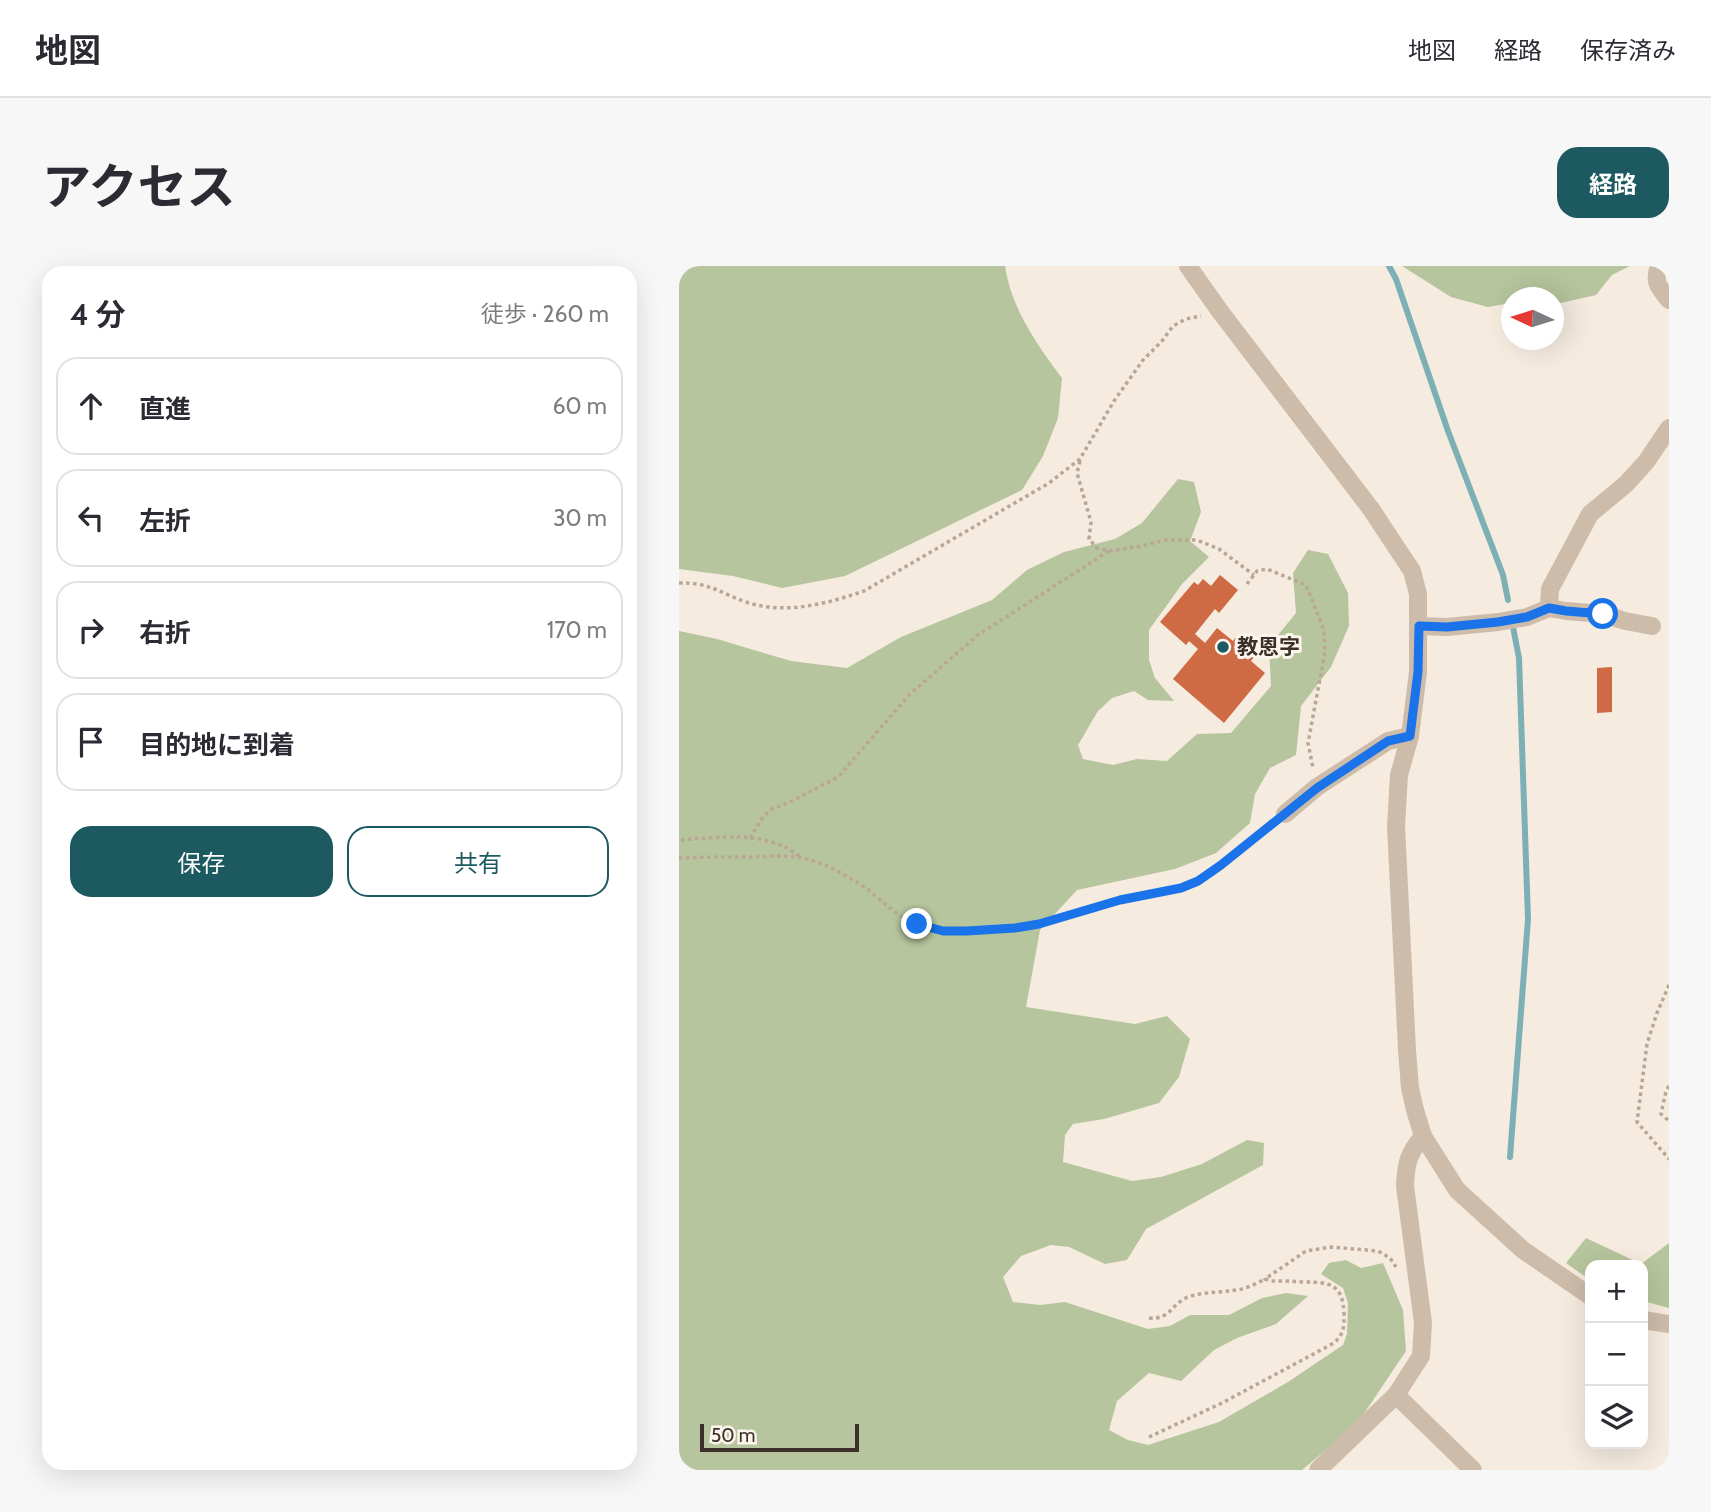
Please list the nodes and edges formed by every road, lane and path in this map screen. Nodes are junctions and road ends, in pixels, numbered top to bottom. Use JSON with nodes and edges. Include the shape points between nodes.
{"nodes":[{"id":1,"x":1188,"y":266,"type":"edge"},
{"id":2,"x":1659,"y":266,"type":"edge"},
{"id":3,"x":1669,"y":300,"type":"edge"},
{"id":4,"x":1219,"y":310,"type":"junction"},
{"id":5,"x":1669,"y":428,"type":"edge"},
{"id":6,"x":1080,"y":459,"type":"junction"},
{"id":7,"x":1109,"y":551,"type":"junction"},
{"id":8,"x":1254,"y":575,"type":"junction"},
{"id":9,"x":679,"y":583,"type":"edge"},
{"id":10,"x":1247,"y":584,"type":"dead end"},
{"id":11,"x":1549,"y":608,"type":"junction"},
{"id":12,"x":1419,"y":626,"type":"junction"},
{"id":13,"x":1652,"y":626,"type":"dead end"},
{"id":14,"x":1410,"y":736,"type":"junction"},
{"id":15,"x":1317,"y":788,"type":"junction"},
{"id":16,"x":1285,"y":814,"type":"joint"},
{"id":17,"x":750,"y":838,"type":"junction"},
{"id":18,"x":681,"y":840,"type":"dead end"},
{"id":19,"x":679,"y":858,"type":"edge"},
{"id":20,"x":801,"y":858,"type":"junction"},
{"id":21,"x":1669,"y":985,"type":"edge"},
{"id":22,"x":1669,"y":1086,"type":"edge"},
{"id":23,"x":1669,"y":1121,"type":"edge"},
{"id":24,"x":1423,"y":1136,"type":"junction"},
{"id":25,"x":1669,"y":1159,"type":"edge"},
{"id":26,"x":1397,"y":1269,"type":"dead end"},
{"id":27,"x":1265,"y":1279,"type":"junction"},
{"id":28,"x":1585,"y":1293,"type":"edge"},
{"id":29,"x":1149,"y":1318,"type":"dead end"},
{"id":30,"x":1648,"y":1321,"type":"edge"},
{"id":31,"x":1669,"y":1324,"type":"edge"},
{"id":32,"x":1396,"y":1395,"type":"junction"},
{"id":33,"x":1149,"y":1437,"type":"dead end"},
{"id":34,"x":1318,"y":1470,"type":"edge"},
{"id":35,"x":1473,"y":1470,"type":"edge"}],
"edges":[{"from":1,"to":4,"type":"street"},
{"from":2,"to":3,"type":"street","via":[[1655,276]]},
{"from":4,"to":6,"type":"path","via":[[1173,326],[1114,401]]},
{"from":4,"to":12,"type":"street","via":[[1371,509],[1412,571],[1419,594]]},
{"from":5,"to":11,"type":"street","via":[[1626,484],[1590,514],[1550,589]]},
{"from":6,"to":7,"type":"path","via":[[1077,473],[1091,522],[1089,539],[1097,548]]},
{"from":6,"to":9,"type":"path","via":[[889,578],[844,598],[789,609],[769,608],[703,584]]},
{"from":7,"to":8,"type":"path","via":[[1165,540],[1197,540],[1219,549]]},
{"from":7,"to":17,"type":"path","via":[[978,635],[910,694],[838,777],[772,809]]},
{"from":8,"to":10,"type":"path"},
{"from":8,"to":15,"type":"path","via":[[1267,569],[1306,585],[1324,630],[1325,652],[1308,743]]},
{"from":11,"to":12,"type":"street","via":[[1498,622]]},
{"from":11,"to":13,"type":"street"},
{"from":12,"to":14,"type":"street"},
{"from":14,"to":15,"type":"street","via":[[1388,741]]},
{"from":14,"to":24,"type":"street","via":[[1399,775],[1396,838],[1410,1088]]},
{"from":15,"to":16,"type":"street"},
{"from":16,"to":20,"type":"path","via":[[1198,881],[1015,928],[943,931],[917,924],[857,882]]},
{"from":17,"to":18,"type":"path"},
{"from":17,"to":20,"type":"path","via":[[779,844]]},
{"from":19,"to":20,"type":"path"},
{"from":21,"to":25,"type":"path","via":[[1647,1044],[1637,1122]]},
{"from":22,"to":23,"type":"path","via":[[1661,1114]]},
{"from":24,"to":28,"type":"street","via":[[1457,1190],[1523,1250]]},
{"from":24,"to":32,"type":"street","via":[[1409,1157],[1405,1185],[1423,1323],[1421,1356]]},
{"from":26,"to":27,"type":"path","via":[[1378,1251],[1331,1248],[1306,1251]]},
{"from":27,"to":29,"type":"path","via":[[1247,1288],[1190,1296],[1165,1316]]},
{"from":27,"to":33,"type":"path","via":[[1333,1285],[1343,1302],[1341,1338]]},
{"from":30,"to":31,"type":"street"},
{"from":32,"to":34,"type":"street"},
{"from":32,"to":35,"type":"street"}]}
